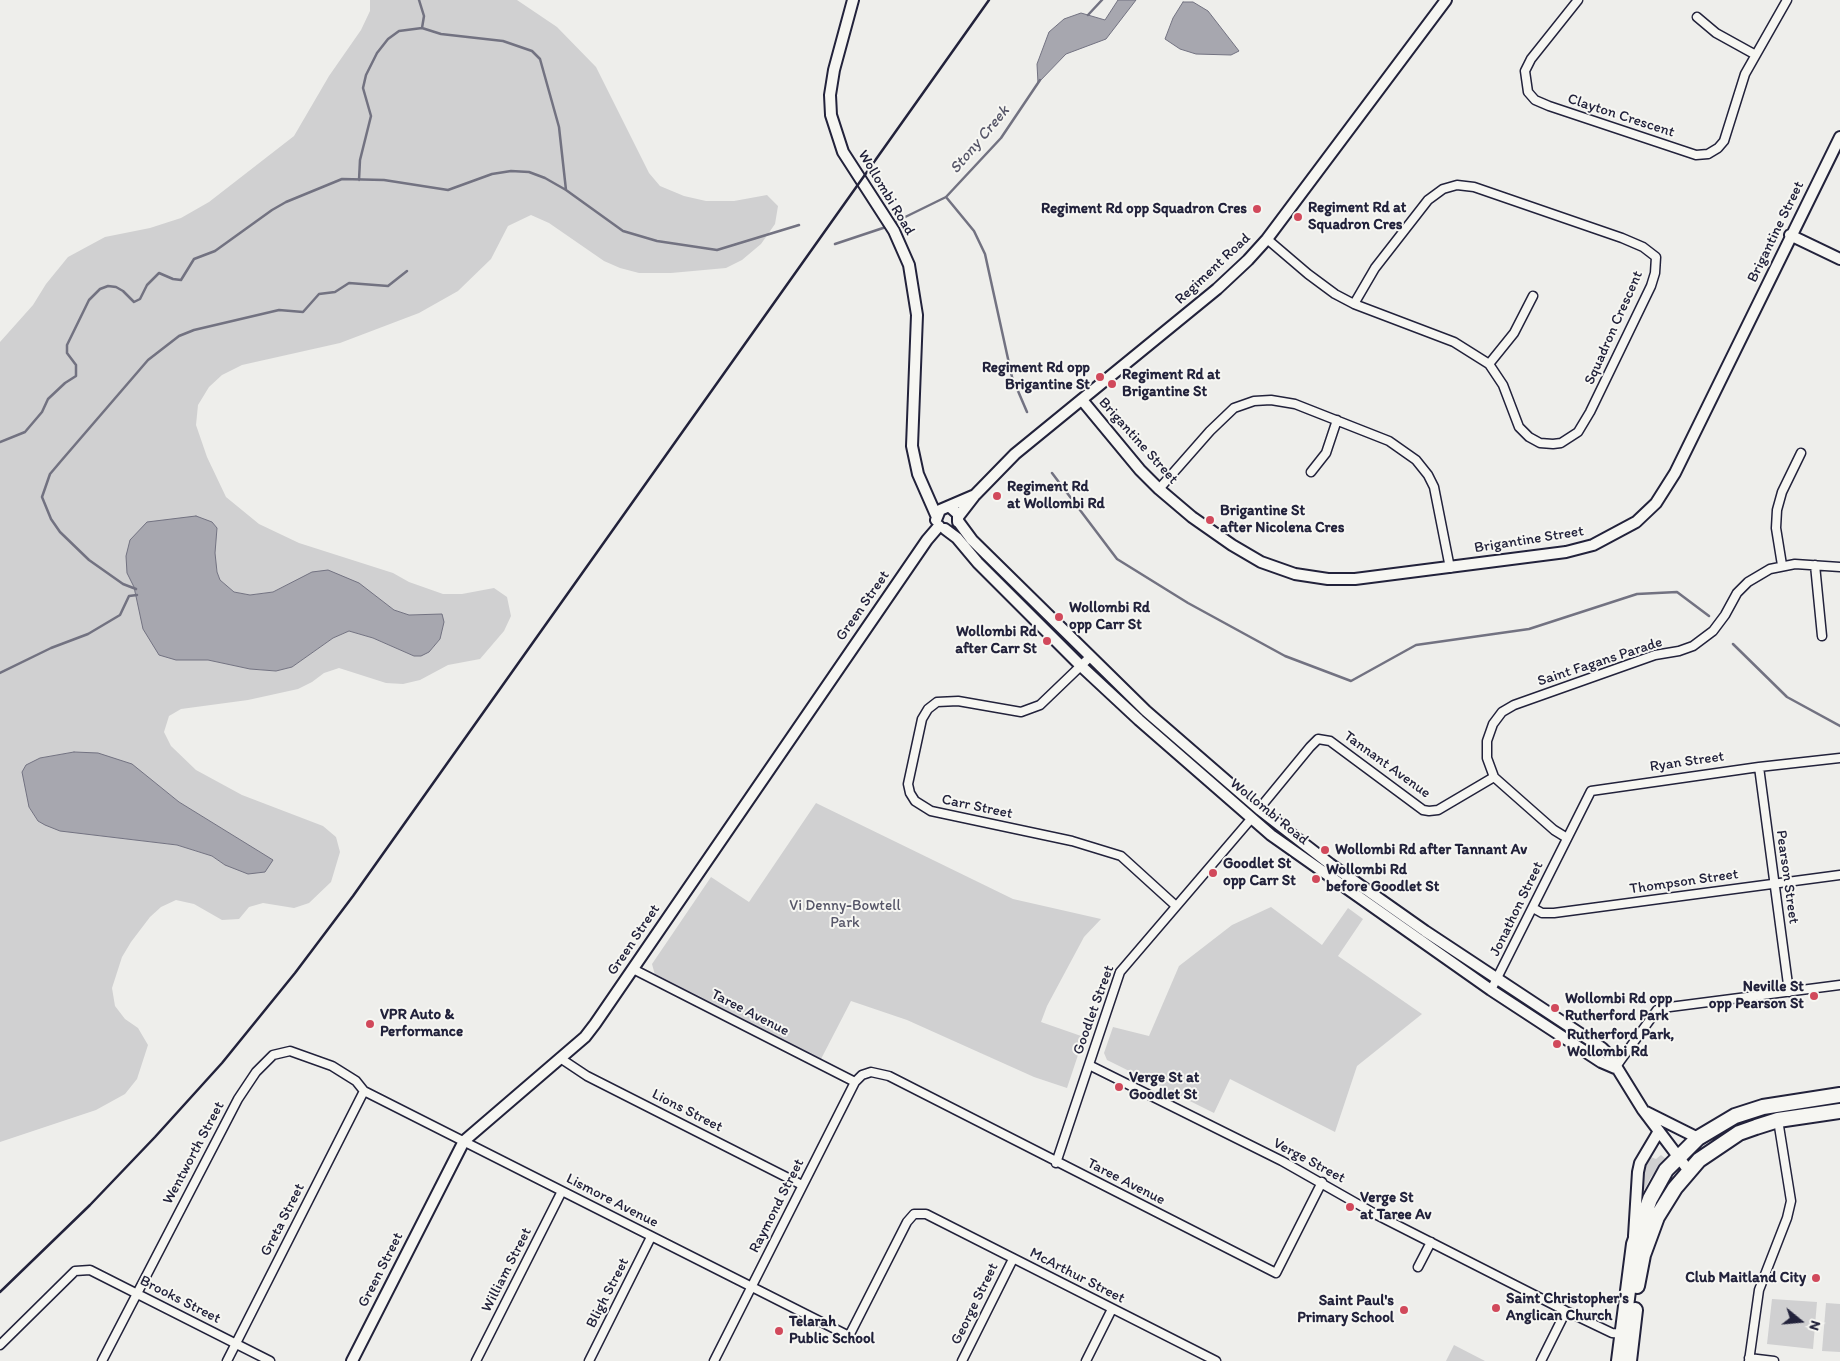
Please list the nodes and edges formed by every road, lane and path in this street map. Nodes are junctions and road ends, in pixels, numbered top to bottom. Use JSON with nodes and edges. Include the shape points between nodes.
{"nodes":[{"id":1,"x":854,"y":0,"type":"edge"},
{"id":2,"x":1446,"y":0,"type":"edge"},
{"id":3,"x":1578,"y":0,"type":"edge"},
{"id":4,"x":1787,"y":0,"type":"edge"},
{"id":5,"x":1697,"y":17,"type":"dead end"},
{"id":6,"x":1754,"y":54,"type":"junction"},
{"id":7,"x":1840,"y":137,"type":"edge"},
{"id":8,"x":1790,"y":235,"type":"junction"},
{"id":9,"x":1267,"y":238,"type":"junction"},
{"id":10,"x":1840,"y":259,"type":"edge"},
{"id":11,"x":1533,"y":296,"type":"dead end"},
{"id":12,"x":1354,"y":304,"type":"junction"},
{"id":13,"x":1489,"y":364,"type":"junction"},
{"id":14,"x":1082,"y":400,"type":"junction"},
{"id":15,"x":1337,"y":420,"type":"junction"},
{"id":16,"x":1801,"y":453,"type":"dead end"},
{"id":17,"x":1311,"y":472,"type":"dead end"},
{"id":18,"x":1159,"y":489,"type":"junction"},
{"id":19,"x":926,"y":493,"type":"junction"},
{"id":20,"x":975,"y":495,"type":"junction"},
{"id":21,"x":948,"y":507,"type":"junction"},
{"id":22,"x":936,"y":515,"type":"junction"},
{"id":23,"x":958,"y":519,"type":"junction"},
{"id":24,"x":942,"y":528,"type":"junction"},
{"id":25,"x":1782,"y":565,"type":"junction"},
{"id":26,"x":1816,"y":565,"type":"junction"},
{"id":27,"x":1840,"y":567,"type":"edge"},
{"id":28,"x":1450,"y":568,"type":"junction"},
{"id":29,"x":1822,"y":636,"type":"dead end"},
{"id":30,"x":1090,"y":657,"type":"junction"},
{"id":31,"x":1081,"y":666,"type":"junction"},
{"id":32,"x":1840,"y":758,"type":"edge"},
{"id":33,"x":1759,"y":767,"type":"junction"},
{"id":34,"x":1494,"y":776,"type":"junction"},
{"id":35,"x":1259,"y":809,"type":"junction"},
{"id":36,"x":1251,"y":819,"type":"junction"},
{"id":37,"x":1567,"y":838,"type":"junction"},
{"id":38,"x":1840,"y":875,"type":"edge"},
{"id":39,"x":1775,"y":884,"type":"junction"},
{"id":40,"x":1176,"y":906,"type":"junction"},
{"id":41,"x":1533,"y":908,"type":"junction"},
{"id":42,"x":633,"y":969,"type":"junction"},
{"id":43,"x":1497,"y":979,"type":"junction"},
{"id":44,"x":1840,"y":985,"type":"edge"},
{"id":45,"x":1490,"y":990,"type":"junction"},
{"id":46,"x":1788,"y":992,"type":"junction"},
{"id":47,"x":560,"y":1058,"type":"junction"},
{"id":48,"x":1089,"y":1065,"type":"junction"},
{"id":49,"x":1616,"y":1068,"type":"junction"},
{"id":50,"x":855,"y":1082,"type":"junction"},
{"id":51,"x":364,"y":1091,"type":"junction"},
{"id":52,"x":1840,"y":1095,"type":"edge"},
{"id":53,"x":1643,"y":1110,"type":"junction"},
{"id":54,"x":1840,"y":1111,"type":"edge"},
{"id":55,"x":1778,"y":1120,"type":"junction"},
{"id":56,"x":1659,"y":1131,"type":"junction"},
{"id":57,"x":1698,"y":1138,"type":"junction"},
{"id":58,"x":464,"y":1141,"type":"junction"},
{"id":59,"x":1678,"y":1156,"type":"junction"},
{"id":60,"x":1056,"y":1163,"type":"junction"},
{"id":61,"x":1689,"y":1171,"type":"junction"},
{"id":62,"x":1322,"y":1182,"type":"junction"},
{"id":63,"x":802,"y":1185,"type":"junction"},
{"id":64,"x":562,"y":1191,"type":"junction"},
{"id":65,"x":651,"y":1237,"type":"junction"},
{"id":66,"x":1431,"y":1242,"type":"junction"},
{"id":67,"x":1634,"y":1244,"type":"junction"},
{"id":68,"x":1013,"y":1259,"type":"junction"},
{"id":69,"x":1418,"y":1267,"type":"dead end"},
{"id":70,"x":752,"y":1287,"type":"junction"},
{"id":71,"x":136,"y":1293,"type":"junction"},
{"id":72,"x":1112,"y":1309,"type":"junction"},
{"id":73,"x":1566,"y":1311,"type":"junction"},
{"id":74,"x":1622,"y":1334,"type":"junction"},
{"id":75,"x":848,"y":1336,"type":"joint"},
{"id":76,"x":236,"y":1344,"type":"junction"},
{"id":77,"x":0,"y":1345,"type":"edge"},
{"id":78,"x":1749,"y":1360,"type":"edge"},
{"id":79,"x":1763,"y":1360,"type":"edge"},
{"id":80,"x":102,"y":1361,"type":"edge"},
{"id":81,"x":227,"y":1361,"type":"edge"},
{"id":82,"x":270,"y":1361,"type":"edge"},
{"id":83,"x":352,"y":1361,"type":"edge"},
{"id":84,"x":476,"y":1361,"type":"edge"},
{"id":85,"x":589,"y":1361,"type":"edge"},
{"id":86,"x":714,"y":1361,"type":"edge"},
{"id":87,"x":962,"y":1361,"type":"edge"},
{"id":88,"x":1086,"y":1361,"type":"edge"},
{"id":89,"x":1216,"y":1361,"type":"edge"},
{"id":90,"x":1541,"y":1361,"type":"edge"},
{"id":91,"x":1619,"y":1361,"type":"edge"},
{"id":92,"x":1629,"y":1361,"type":"edge"},
{"id":93,"x":1774,"y":1361,"type":"edge"}],
"edges":[{"from":1,"to":19,"type":"street","name":"Wollombi Road","via":[[834,70],[831,115],[843,152],[873,196],[909,265],[917,315],[912,446]]},
{"from":2,"to":9,"type":"street","name":"Regiment Road"},
{"from":3,"to":6,"type":"street","name":"Clayton Crescent","via":[[1531,59],[1525,71],[1528,92],[1535,100],[1549,106],[1696,155],[1708,154],[1724,141],[1742,81]]},
{"from":4,"to":6,"type":"street","name":"Clayton Crescent"},
{"from":5,"to":6,"type":"street","via":[[1716,33]]},
{"from":7,"to":8,"type":"street","name":"Brigantine Street"},
{"from":8,"to":10,"type":"street"},
{"from":8,"to":28,"type":"street","name":"Brigantine Street","via":[[1675,473],[1656,503],[1636,522],[1593,545],[1566,552]]},
{"from":9,"to":12,"type":"street","name":"Squadron Crescent","via":[[1308,274]]},
{"from":9,"to":14,"type":"street","name":"Regiment Road","via":[[1217,289]]},
{"from":11,"to":13,"type":"street","via":[[1514,333]]},
{"from":12,"to":13,"type":"street","name":"Squadron Crescent","via":[[1454,342]]},
{"from":12,"to":13,"type":"street","name":"Squadron Crescent","via":[[1375,268],[1428,200],[1443,189],[1457,186],[1474,187],[1622,238],[1656,257],[1653,280],[1634,323],[1578,432],[1560,443],[1540,442],[1529,437],[1519,427],[1503,385]]},
{"from":14,"to":18,"type":"street","name":"Brigantine Street"},
{"from":14,"to":20,"type":"street","name":"Regiment Road","via":[[1016,454]]},
{"from":15,"to":17,"type":"street","via":[[1326,453]]},
{"from":15,"to":18,"type":"street","via":[[1294,404],[1271,400],[1254,401],[1234,408]]},
{"from":15,"to":28,"type":"street","via":[[1389,441],[1416,460],[1428,475],[1440,512]]},
{"from":16,"to":25,"type":"street","via":[[1777,510],[1776,528]]},
{"from":18,"to":28,"type":"street","name":"Brigantine Street","via":[[1232,545],[1261,562],[1295,574],[1355,579]]},
{"from":19,"to":21,"type":"street"},
{"from":19,"to":22,"type":"street","name":"Wollombi Road"},
{"from":20,"to":21,"type":"street","name":"Regiment Road"},
{"from":20,"to":23,"type":"street","name":"Regiment Road"},
{"from":21,"to":22,"type":"street"},
{"from":21,"to":23,"type":"street","via":[[956,510]]},
{"from":22,"to":24,"type":"street"},
{"from":23,"to":24,"type":"street","via":[[954,527]]},
{"from":23,"to":30,"type":"street","name":"Wollombi Road","via":[[972,540]]},
{"from":24,"to":31,"type":"street","name":"Wollombi Road","via":[[961,542]]},
{"from":24,"to":42,"type":"street","name":"Green Street","via":[[927,540]]},
{"from":25,"to":26,"type":"street","name":"Saint Fagans Parade"},
{"from":25,"to":34,"type":"street","name":"Saint Fagans Parade","via":[[1748,582],[1737,593],[1713,631],[1693,646],[1646,659],[1502,712],[1487,741],[1487,758]]},
{"from":26,"to":27,"type":"street","name":"Saint Fagans Parade"},
{"from":26,"to":29,"type":"street"},
{"from":30,"to":31,"type":"street","name":"Carr Street"},
{"from":30,"to":35,"type":"street","name":"Wollombi Road","via":[[1146,712]]},
{"from":31,"to":36,"type":"street","name":"Wollombi Road"},
{"from":31,"to":40,"type":"street","name":"Carr Street","via":[[1040,705],[1021,712],[958,701],[937,702],[922,719],[908,784],[910,793],[915,801],[931,811],[1121,856]]},
{"from":32,"to":33,"type":"street","name":"Ryan Street"},
{"from":33,"to":37,"type":"street","name":"Ryan Street","via":[[1594,789]]},
{"from":33,"to":39,"type":"street","name":"Pearson Street"},
{"from":34,"to":35,"type":"street","name":"Tannant Avenue","via":[[1438,810],[1423,810],[1330,741],[1318,739]]},
{"from":34,"to":37,"type":"street"},
{"from":35,"to":36,"type":"street"},
{"from":35,"to":43,"type":"street","name":"Wollombi Road","via":[[1330,864]]},
{"from":36,"to":40,"type":"street","name":"Goodlet Street"},
{"from":36,"to":45,"type":"street","name":"Wollombi Road"},
{"from":37,"to":41,"type":"street","name":"Jonathon Street"},
{"from":38,"to":39,"type":"street","name":"Thompson Street"},
{"from":39,"to":41,"type":"street","name":"Thompson Street","via":[[1554,913],[1542,913]]},
{"from":39,"to":46,"type":"street","name":"Pearson Street"},
{"from":40,"to":48,"type":"street","name":"Goodlet Street","via":[[1120,972]]},
{"from":41,"to":43,"type":"street","name":"Jonathon Street"},
{"from":42,"to":47,"type":"street","name":"Green Street","via":[[585,1037]]},
{"from":42,"to":50,"type":"street","name":"Taree Avenue"},
{"from":43,"to":45,"type":"street","name":"Jonathon Street"},
{"from":43,"to":49,"type":"street","name":"Wollombi Road","via":[[1594,1042],[1609,1055]]},
{"from":44,"to":46,"type":"street"},
{"from":45,"to":49,"type":"street","name":"Wollombi Road","via":[[1601,1062]]},
{"from":46,"to":49,"type":"street","via":[[1657,1010]]},
{"from":47,"to":58,"type":"street","name":"Green Street"},
{"from":47,"to":63,"type":"street","name":"Lions Street","via":[[587,1076]]},
{"from":48,"to":60,"type":"street","name":"Goodlet Street"},
{"from":48,"to":62,"type":"street","name":"Verge Street"},
{"from":49,"to":53,"type":"street","name":"Wollombi Road"},
{"from":50,"to":60,"type":"street","name":"Taree Avenue","via":[[871,1072],[889,1076]]},
{"from":50,"to":63,"type":"street","name":"Raymond Street"},
{"from":51,"to":58,"type":"street","name":"Lismore Avenue"},
{"from":51,"to":71,"type":"street","name":"Wentworth Street","via":[[356,1081],[307,1055],[290,1051],[274,1055],[256,1072],[238,1099]]},
{"from":51,"to":76,"type":"street","name":"Greta Street"},
{"from":52,"to":57,"type":"highway","via":[[1755,1109],[1735,1116]]},
{"from":53,"to":56,"type":"street","name":"Wollombi Road"},
{"from":53,"to":57,"type":"street"},
{"from":54,"to":55,"type":"highway"},
{"from":55,"to":61,"type":"highway","via":[[1739,1133]]},
{"from":55,"to":78,"type":"street","via":[[1791,1201],[1759,1290]]},
{"from":56,"to":59,"type":"street","name":"Wollombi Road"},
{"from":56,"to":67,"type":"street","via":[[1638,1172]]},
{"from":57,"to":59,"type":"highway"},
{"from":58,"to":64,"type":"street","name":"Lismore Avenue"},
{"from":58,"to":83,"type":"street","name":"Green Street"},
{"from":59,"to":61,"type":"street","name":"Wollombi Road"},
{"from":59,"to":67,"type":"highway","via":[[1650,1199]]},
{"from":60,"to":62,"type":"street","name":"Taree Avenue","via":[[1276,1274]]},
{"from":61,"to":92,"type":"highway","via":[[1661,1210],[1643,1255]]},
{"from":62,"to":66,"type":"street","name":"Verge Street"},
{"from":63,"to":70,"type":"street","name":"Raymond Street"},
{"from":64,"to":65,"type":"street","name":"Lismore Avenue"},
{"from":64,"to":84,"type":"street","name":"William Street"},
{"from":65,"to":70,"type":"street","name":"Lismore Avenue"},
{"from":65,"to":85,"type":"street","name":"Bligh Street"},
{"from":66,"to":69,"type":"street"},
{"from":66,"to":73,"type":"street","name":"Verge Street"},
{"from":67,"to":74,"type":"highway"},
{"from":68,"to":72,"type":"street","name":"McArthur Street"},
{"from":68,"to":75,"type":"street","name":"McArthur Street","via":[[926,1214],[914,1214]]},
{"from":68,"to":87,"type":"street","name":"George Street"},
{"from":70,"to":75,"type":"street","name":"Lismore Avenue"},
{"from":70,"to":86,"type":"street","name":"Raymond Street"},
{"from":71,"to":76,"type":"street","name":"Brooks Street"},
{"from":71,"to":77,"type":"street","name":"Brooks Street","via":[[90,1270],[75,1270]]},
{"from":71,"to":80,"type":"street","name":"Wentworth Street"},
{"from":72,"to":88,"type":"street"},
{"from":72,"to":89,"type":"street","name":"McArthur Street"},
{"from":73,"to":74,"type":"street","name":"Verge Street","via":[[1612,1333]]},
{"from":73,"to":90,"type":"street"},
{"from":74,"to":91,"type":"highway"},
{"from":76,"to":81,"type":"street","name":"Greta Street"},
{"from":76,"to":82,"type":"street","name":"Brooks Street"},
{"from":78,"to":79,"type":"street"},
{"from":79,"to":93,"type":"street"}]}
